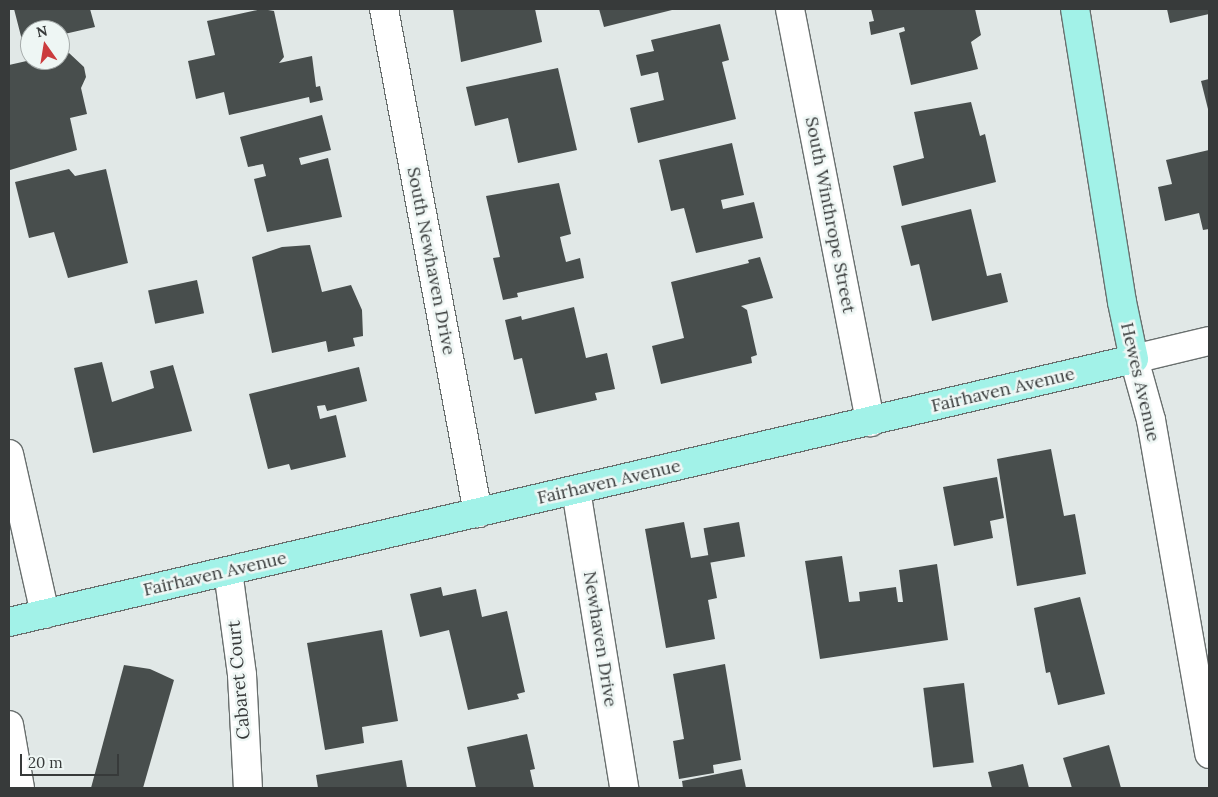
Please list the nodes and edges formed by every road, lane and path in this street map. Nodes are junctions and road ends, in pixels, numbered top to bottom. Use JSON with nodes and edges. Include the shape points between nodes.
{"nodes":[{"id":1,"x":384,"y":9,"type":"edge"},
{"id":2,"x":790,"y":9,"type":"edge"},
{"id":3,"x":1075,"y":9,"type":"edge"},
{"id":4,"x":1209,"y":341,"type":"edge"},
{"id":5,"x":1134,"y":359,"type":"junction"},
{"id":6,"x":870,"y":422,"type":"junction"},
{"id":7,"x":9,"y":454,"type":"edge"},
{"id":8,"x":576,"y":490,"type":"junction"},
{"id":9,"x":478,"y":513,"type":"junction"},
{"id":10,"x":228,"y":571,"type":"junction"},
{"id":11,"x":45,"y":614,"type":"junction"},
{"id":12,"x":9,"y":622,"type":"edge"},
{"id":13,"x":9,"y":725,"type":"edge"},
{"id":14,"x":1209,"y":754,"type":"edge"},
{"id":15,"x":20,"y":788,"type":"edge"},
{"id":16,"x":248,"y":788,"type":"edge"},
{"id":17,"x":624,"y":788,"type":"edge"}],
"edges":[{"from":1,"to":9,"type":"street","name":"South Newhaven Drive"},
{"from":2,"to":6,"type":"street","name":"South Winthrope Street"},
{"from":3,"to":5,"type":"main road","name":"Hewes Avenue"},
{"from":4,"to":5,"type":"street","name":"Fairhaven Avenue"},
{"from":5,"to":6,"type":"main road","name":"Fairhaven Avenue"},
{"from":5,"to":14,"type":"street","name":"Hewes Avenue","via":[[1151,420]]},
{"from":6,"to":8,"type":"main road","name":"Fairhaven Avenue"},
{"from":7,"to":11,"type":"street"},
{"from":8,"to":9,"type":"main road","name":"Fairhaven Avenue"},
{"from":8,"to":17,"type":"street","name":"Newhaven Drive"},
{"from":9,"to":10,"type":"main road","name":"Fairhaven Avenue"},
{"from":10,"to":11,"type":"main road","name":"Fairhaven Avenue"},
{"from":10,"to":16,"type":"street","name":"Cabaret Court","via":[[242,675]]},
{"from":11,"to":12,"type":"main road","name":"Fairhaven Avenue"},
{"from":13,"to":15,"type":"street"}]}
